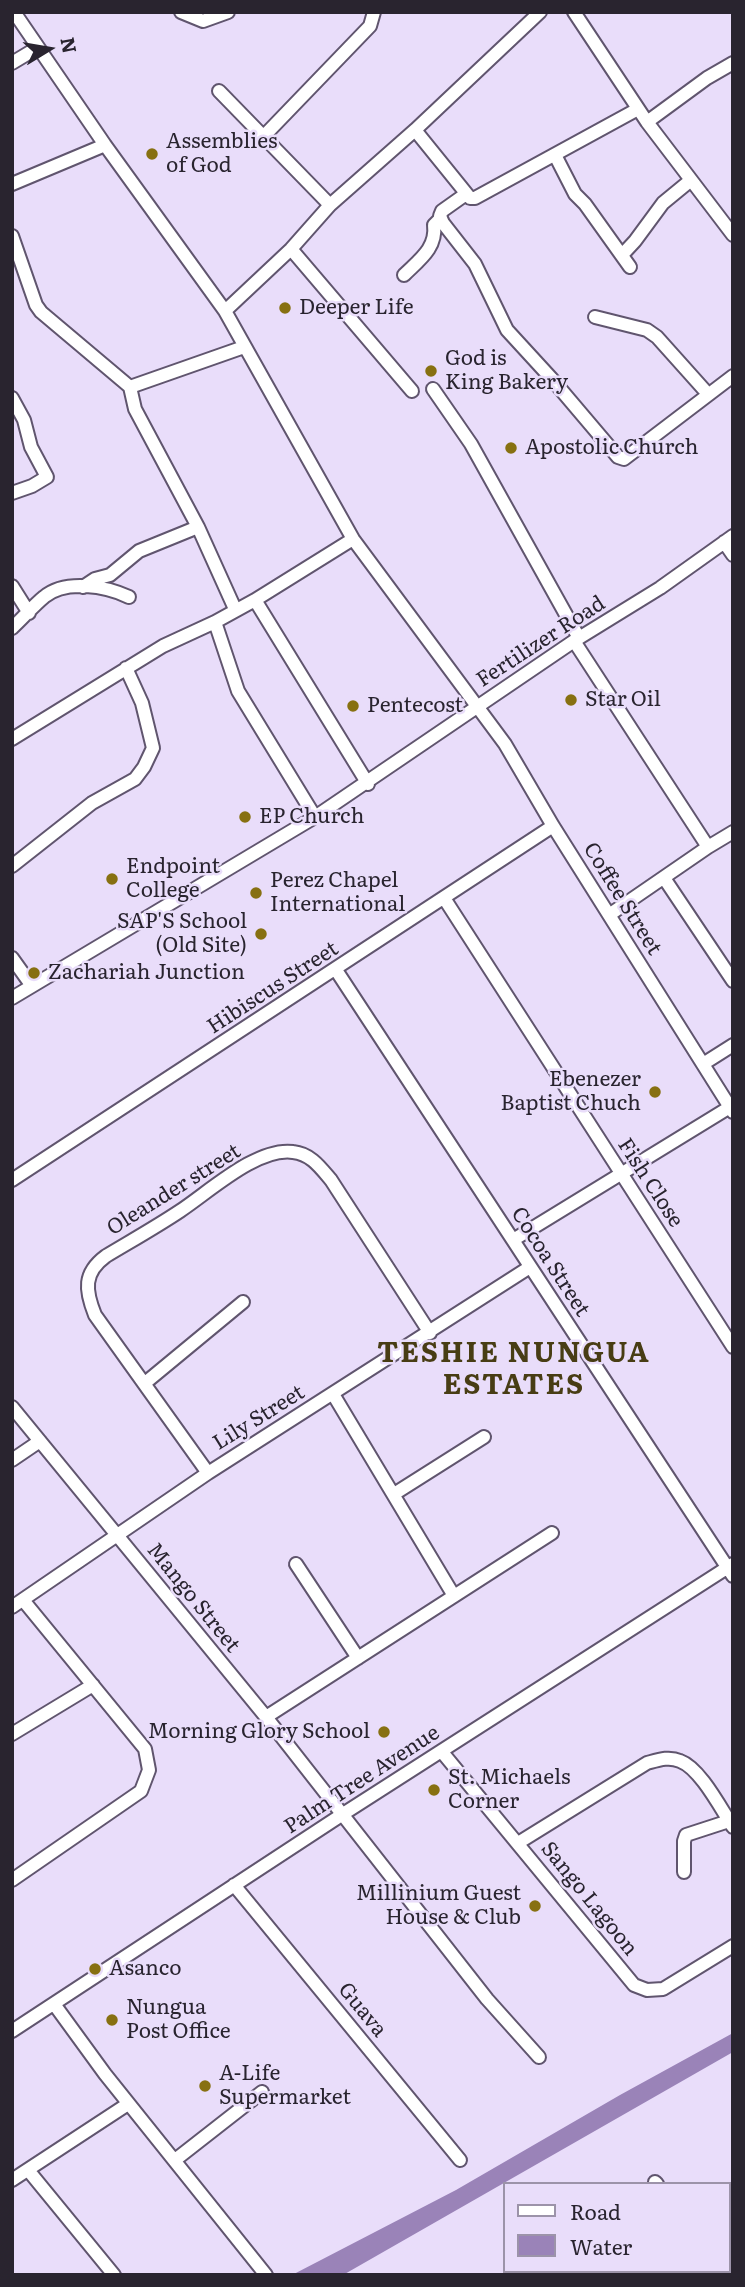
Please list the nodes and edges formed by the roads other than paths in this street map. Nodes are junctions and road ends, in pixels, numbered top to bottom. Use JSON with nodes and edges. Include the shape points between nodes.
{"nodes":[{"id":1,"x":14,"y":12,"type":"edge"},
{"id":2,"x":181,"y":12,"type":"edge"},
{"id":3,"x":228,"y":12,"type":"edge"},
{"id":4,"x":374,"y":12,"type":"edge"},
{"id":5,"x":540,"y":12,"type":"edge"},
{"id":6,"x":574,"y":12,"type":"edge"},
{"id":7,"x":37,"y":48,"type":"junction"},
{"id":8,"x":12,"y":63,"type":"edge"},
{"id":9,"x":733,"y":63,"type":"edge"},
{"id":10,"x":219,"y":91,"type":"dead end"},
{"id":11,"x":638,"y":109,"type":"junction"},
{"id":12,"x":647,"y":122,"type":"junction"},
{"id":13,"x":415,"y":130,"type":"junction"},
{"id":14,"x":264,"y":136,"type":"junction"},
{"id":15,"x":105,"y":145,"type":"junction"},
{"id":16,"x":555,"y":155,"type":"junction"},
{"id":17,"x":691,"y":180,"type":"junction"},
{"id":18,"x":12,"y":184,"type":"edge"},
{"id":19,"x":466,"y":194,"type":"junction"},
{"id":20,"x":330,"y":205,"type":"junction"},
{"id":21,"x":441,"y":218,"type":"junction"},
{"id":22,"x":733,"y":235,"type":"edge"},
{"id":23,"x":12,"y":236,"type":"edge"},
{"id":24,"x":291,"y":249,"type":"junction"},
{"id":25,"x":622,"y":255,"type":"junction"},
{"id":26,"x":630,"y":267,"type":"dead end"},
{"id":27,"x":404,"y":275,"type":"dead end"},
{"id":28,"x":225,"y":311,"type":"junction"},
{"id":29,"x":595,"y":317,"type":"dead end"},
{"id":30,"x":244,"y":346,"type":"junction"},
{"id":31,"x":733,"y":376,"type":"edge"},
{"id":32,"x":130,"y":387,"type":"junction"},
{"id":33,"x":433,"y":389,"type":"dead end"},
{"id":34,"x":412,"y":391,"type":"dead end"},
{"id":35,"x":708,"y":394,"type":"junction"},
{"id":36,"x":12,"y":398,"type":"edge"},
{"id":37,"x":12,"y":493,"type":"edge"},
{"id":38,"x":198,"y":527,"type":"junction"},
{"id":39,"x":353,"y":538,"type":"junction"},
{"id":40,"x":728,"y":539,"type":"edge"},
{"id":41,"x":733,"y":555,"type":"edge"},
{"id":42,"x":12,"y":586,"type":"edge"},
{"id":43,"x":83,"y":587,"type":"junction"},
{"id":44,"x":129,"y":597,"type":"dead end"},
{"id":45,"x":255,"y":600,"type":"junction"},
{"id":46,"x":235,"y":609,"type":"junction"},
{"id":47,"x":29,"y":613,"type":"junction"},
{"id":48,"x":215,"y":622,"type":"junction"},
{"id":49,"x":12,"y":628,"type":"edge"},
{"id":50,"x":577,"y":640,"type":"junction"},
{"id":51,"x":126,"y":668,"type":"junction"},
{"id":52,"x":478,"y":706,"type":"junction"},
{"id":53,"x":12,"y":739,"type":"edge"},
{"id":54,"x":368,"y":783,"type":"junction"},
{"id":55,"x":315,"y":817,"type":"junction"},
{"id":56,"x":553,"y":826,"type":"junction"},
{"id":57,"x":733,"y":832,"type":"edge"},
{"id":58,"x":708,"y":847,"type":"junction"},
{"id":59,"x":12,"y":866,"type":"edge"},
{"id":60,"x":664,"y":878,"type":"junction"},
{"id":61,"x":444,"y":898,"type":"junction"},
{"id":62,"x":609,"y":915,"type":"junction"},
{"id":63,"x":12,"y":958,"type":"edge"},
{"id":64,"x":336,"y":970,"type":"junction"},
{"id":65,"x":733,"y":981,"type":"edge"},
{"id":66,"x":32,"y":986,"type":"junction"},
{"id":67,"x":12,"y":998,"type":"edge"},
{"id":68,"x":733,"y":1045,"type":"edge"},
{"id":69,"x":703,"y":1064,"type":"junction"},
{"id":70,"x":731,"y":1109,"type":"edge"},
{"id":71,"x":621,"y":1175,"type":"junction"},
{"id":72,"x":12,"y":1180,"type":"edge"},
{"id":73,"x":513,"y":1240,"type":"junction"},
{"id":74,"x":530,"y":1267,"type":"junction"},
{"id":75,"x":243,"y":1302,"type":"dead end"},
{"id":76,"x":430,"y":1333,"type":"junction"},
{"id":77,"x":733,"y":1347,"type":"edge"},
{"id":78,"x":145,"y":1383,"type":"junction"},
{"id":79,"x":333,"y":1395,"type":"junction"},
{"id":80,"x":12,"y":1407,"type":"edge"},
{"id":81,"x":484,"y":1437,"type":"dead end"},
{"id":82,"x":40,"y":1441,"type":"junction"},
{"id":83,"x":12,"y":1460,"type":"edge"},
{"id":84,"x":208,"y":1474,"type":"junction"},
{"id":85,"x":394,"y":1494,"type":"junction"},
{"id":86,"x":552,"y":1533,"type":"dead end"},
{"id":87,"x":116,"y":1534,"type":"junction"},
{"id":88,"x":296,"y":1564,"type":"dead end"},
{"id":89,"x":731,"y":1569,"type":"edge"},
{"id":90,"x":454,"y":1596,"type":"junction"},
{"id":91,"x":17,"y":1603,"type":"edge"},
{"id":92,"x":358,"y":1658,"type":"junction"},
{"id":93,"x":93,"y":1685,"type":"junction"},
{"id":94,"x":265,"y":1717,"type":"junction"},
{"id":95,"x":12,"y":1734,"type":"edge"},
{"id":96,"x":442,"y":1752,"type":"junction"},
{"id":97,"x":343,"y":1814,"type":"junction"},
{"id":98,"x":731,"y":1824,"type":"edge"},
{"id":99,"x":518,"y":1843,"type":"junction"},
{"id":100,"x":684,"y":1872,"type":"dead end"},
{"id":101,"x":12,"y":1880,"type":"edge"},
{"id":102,"x":234,"y":1885,"type":"junction"},
{"id":103,"x":733,"y":1946,"type":"edge"},
{"id":104,"x":54,"y":2004,"type":"junction"},
{"id":105,"x":12,"y":2031,"type":"edge"},
{"id":106,"x":539,"y":2057,"type":"dead end"},
{"id":107,"x":262,"y":2092,"type":"dead end"},
{"id":108,"x":128,"y":2104,"type":"junction"},
{"id":109,"x":175,"y":2160,"type":"junction"},
{"id":110,"x":460,"y":2160,"type":"dead end"},
{"id":111,"x":28,"y":2170,"type":"junction"},
{"id":112,"x":12,"y":2180,"type":"edge"},
{"id":113,"x":114,"y":2275,"type":"edge"},
{"id":114,"x":266,"y":2275,"type":"edge"}],
"edges":[{"from":1,"to":7,"type":"street","name":"Coffee Street"},
{"from":2,"to":3,"type":"street","via":[[203,21]]},
{"from":4,"to":14,"type":"street","via":[[370,26]]},
{"from":5,"to":13,"type":"street"},
{"from":6,"to":11,"type":"street"},
{"from":7,"to":8,"type":"street"},
{"from":7,"to":15,"type":"street","name":"Coffee Street"},
{"from":9,"to":12,"type":"street"},
{"from":10,"to":14,"type":"street"},
{"from":11,"to":12,"type":"street"},
{"from":11,"to":16,"type":"street"},
{"from":12,"to":17,"type":"street"},
{"from":13,"to":19,"type":"street"},
{"from":13,"to":20,"type":"street"},
{"from":14,"to":20,"type":"street"},
{"from":15,"to":18,"type":"street"},
{"from":15,"to":28,"type":"street","name":"Coffee Street"},
{"from":16,"to":19,"type":"street","via":[[475,198]]},
{"from":16,"to":25,"type":"street","via":[[575,194]]},
{"from":17,"to":22,"type":"street"},
{"from":17,"to":25,"type":"street","via":[[663,203]]},
{"from":19,"to":21,"type":"street","via":[[442,211]]},
{"from":20,"to":24,"type":"street"},
{"from":21,"to":27,"type":"street","via":[[430,248]]},
{"from":21,"to":35,"type":"street","via":[[475,264],[506,330],[621,460]]},
{"from":23,"to":32,"type":"street","via":[[41,312]]},
{"from":24,"to":28,"type":"street"},
{"from":24,"to":34,"type":"street"},
{"from":25,"to":26,"type":"street"},
{"from":28,"to":30,"type":"street","name":"Coffee Street"},
{"from":29,"to":35,"type":"street","via":[[647,330]]},
{"from":30,"to":32,"type":"street"},
{"from":30,"to":39,"type":"street","name":"Coffee Street"},
{"from":31,"to":35,"type":"street"},
{"from":32,"to":38,"type":"street","via":[[135,409]]},
{"from":33,"to":50,"type":"street","via":[[471,444]]},
{"from":36,"to":37,"type":"street","via":[[47,477]]},
{"from":38,"to":43,"type":"street","via":[[139,551],[110,575]]},
{"from":38,"to":46,"type":"street"},
{"from":39,"to":45,"type":"street"},
{"from":39,"to":52,"type":"street","name":"Coffee Street"},
{"from":40,"to":41,"type":"street"},
{"from":40,"to":50,"type":"street","name":"Fertilizer Road"},
{"from":42,"to":47,"type":"street"},
{"from":43,"to":44,"type":"street","via":[[114,590]]},
{"from":43,"to":47,"type":"street","via":[[54,590]]},
{"from":45,"to":46,"type":"street"},
{"from":45,"to":54,"type":"street"},
{"from":46,"to":48,"type":"street"},
{"from":47,"to":49,"type":"street"},
{"from":48,"to":51,"type":"street"},
{"from":48,"to":55,"type":"street","via":[[238,691]]},
{"from":50,"to":52,"type":"street","name":"Fertilizer Road"},
{"from":50,"to":58,"type":"street"},
{"from":51,"to":53,"type":"street"},
{"from":51,"to":59,"type":"street","via":[[142,703],[153,748],[144,767],[135,779],[92,803]]},
{"from":52,"to":54,"type":"street","name":"Fertilizer Road"},
{"from":52,"to":56,"type":"street","name":"Coffee Street"},
{"from":54,"to":55,"type":"street","name":"Fertilizer Road"},
{"from":55,"to":66,"type":"street","name":"Fertilizer Road"},
{"from":56,"to":61,"type":"street","name":"Hibiscus Street"},
{"from":56,"to":62,"type":"street","name":"Coffee Street"},
{"from":57,"to":58,"type":"street"},
{"from":58,"to":60,"type":"street"},
{"from":60,"to":62,"type":"street"},
{"from":60,"to":65,"type":"street"},
{"from":61,"to":64,"type":"street","name":"Hibiscus Street"},
{"from":61,"to":71,"type":"street","name":"Fish Close"},
{"from":62,"to":69,"type":"street","name":"Coffee Street"},
{"from":63,"to":66,"type":"street"},
{"from":64,"to":72,"type":"street","name":"Hibiscus Street"},
{"from":64,"to":73,"type":"street","name":"Cocoa Street"},
{"from":66,"to":67,"type":"street","name":"Fertilizer Road"},
{"from":68,"to":69,"type":"street"},
{"from":69,"to":70,"type":"street","name":"Coffee Street"},
{"from":70,"to":71,"type":"street"},
{"from":71,"to":73,"type":"street"},
{"from":71,"to":77,"type":"street","name":"Fish Close"},
{"from":73,"to":74,"type":"street","name":"Cocoa Street"},
{"from":74,"to":76,"type":"street","name":"Lily Street"},
{"from":74,"to":89,"type":"street","name":"Cocoa Street"},
{"from":75,"to":78,"type":"street"},
{"from":76,"to":78,"type":"street","name":"Oleander street","via":[[312,1158],[293,1152],[270,1154],[95,1264],[88,1279],[88,1298],[95,1315]]},
{"from":76,"to":79,"type":"street","name":"Lily Street"},
{"from":78,"to":84,"type":"street","name":"Oleander street"},
{"from":79,"to":84,"type":"street","name":"Lily Street"},
{"from":79,"to":85,"type":"street"},
{"from":80,"to":82,"type":"street","name":"Mango Street"},
{"from":81,"to":85,"type":"street"},
{"from":82,"to":83,"type":"street"},
{"from":82,"to":87,"type":"street","name":"Mango Street"},
{"from":84,"to":87,"type":"street","name":"Lily Street"},
{"from":85,"to":90,"type":"street"},
{"from":86,"to":90,"type":"street"},
{"from":87,"to":91,"type":"street","name":"Lily Street"},
{"from":87,"to":94,"type":"street","name":"Mango Street"},
{"from":88,"to":92,"type":"street"},
{"from":89,"to":96,"type":"street","name":"Palm Tree Avenue"},
{"from":90,"to":92,"type":"street"},
{"from":91,"to":93,"type":"street"},
{"from":92,"to":94,"type":"street"},
{"from":93,"to":95,"type":"street"},
{"from":93,"to":101,"type":"street","via":[[145,1749],[149,1770],[141,1791]]},
{"from":94,"to":97,"type":"street","name":"Mango Street"},
{"from":96,"to":97,"type":"street","name":"Palm Tree Avenue"},
{"from":96,"to":99,"type":"street","name":"Sango Lagoon"},
{"from":97,"to":102,"type":"street","name":"Palm Tree Avenue"},
{"from":97,"to":106,"type":"street","name":"Mango Street","via":[[487,1999]]},
{"from":98,"to":99,"type":"street","via":[[698,1774],[682,1761],[665,1758],[647,1763]]},
{"from":98,"to":100,"type":"street","via":[[686,1835]]},
{"from":99,"to":103,"type":"street","name":"Sango Lagoon","via":[[634,1985],[663,1989]]},
{"from":102,"to":104,"type":"street","name":"Palm Tree Avenue"},
{"from":102,"to":110,"type":"street","name":"Guava"},
{"from":104,"to":105,"type":"street","name":"Palm Tree Avenue"},
{"from":104,"to":108,"type":"street"},
{"from":107,"to":109,"type":"street"},
{"from":108,"to":109,"type":"street"},
{"from":108,"to":111,"type":"street"},
{"from":109,"to":114,"type":"street"},
{"from":111,"to":112,"type":"street"},
{"from":111,"to":113,"type":"street"}]}
